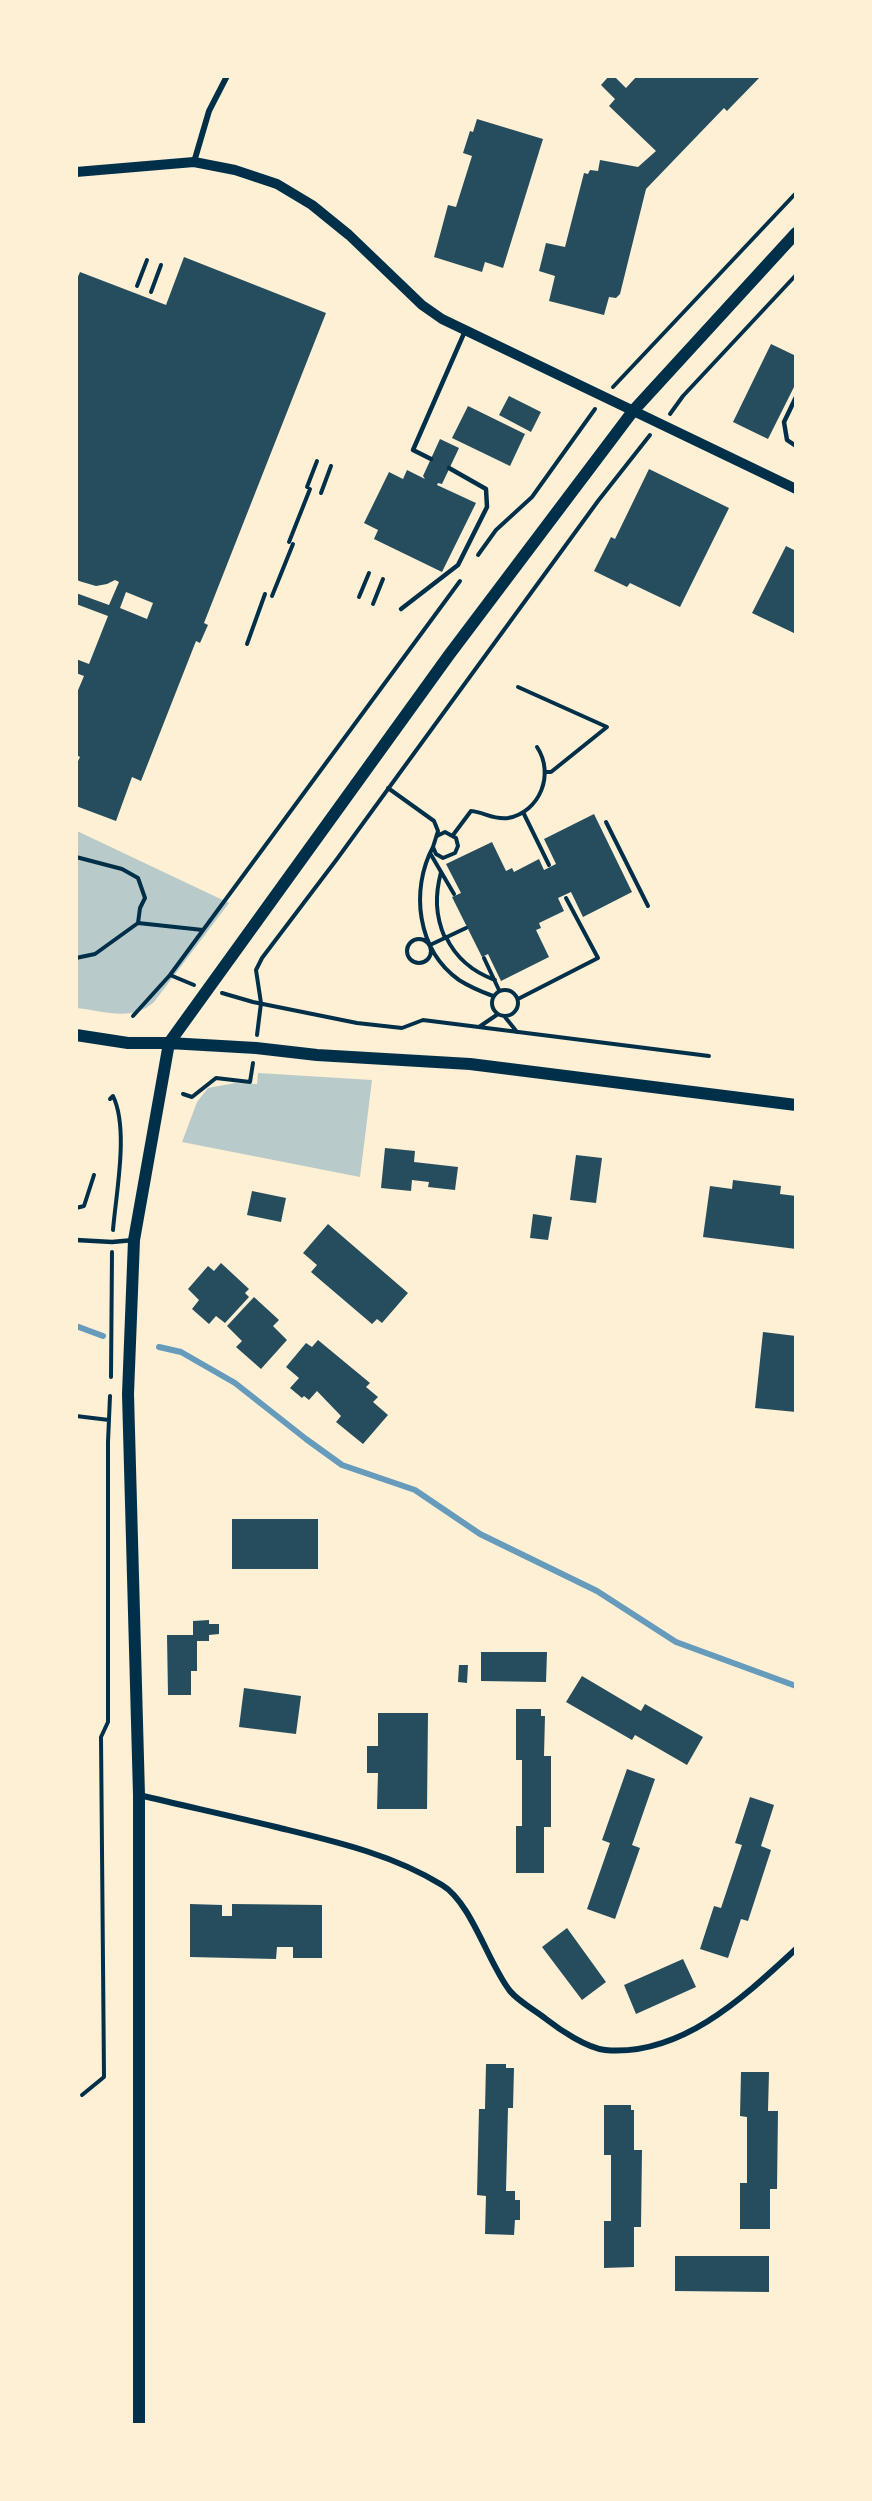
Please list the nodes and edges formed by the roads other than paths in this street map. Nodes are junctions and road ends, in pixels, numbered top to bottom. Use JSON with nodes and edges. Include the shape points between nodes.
{"nodes":[{"id":1,"x":227,"y":76,"type":"edge"},
{"id":2,"x":194,"y":162,"type":"junction"},
{"id":3,"x":76,"y":172,"type":"edge"},
{"id":4,"x":795,"y":233,"type":"edge"},
{"id":5,"x":465,"y":330,"type":"junction"},
{"id":6,"x":795,"y":397,"type":"edge"},
{"id":7,"x":633,"y":411,"type":"junction"},
{"id":8,"x":795,"y":446,"type":"edge"},
{"id":9,"x":431,"y":459,"type":"dead end"},
{"id":10,"x":449,"y":468,"type":"dead end"},
{"id":11,"x":795,"y":489,"type":"edge"},
{"id":12,"x":400,"y":609,"type":"dead end"},
{"id":13,"x":76,"y":1035,"type":"edge"},
{"id":14,"x":169,"y":1043,"type":"junction"},
{"id":15,"x":795,"y":1105,"type":"edge"},
{"id":16,"x":76,"y":1240,"type":"edge"},
{"id":17,"x":134,"y":1240,"type":"junction"},
{"id":18,"x":139,"y":1795,"type":"junction"},
{"id":19,"x":795,"y":1949,"type":"edge"},
{"id":20,"x":139,"y":2424,"type":"edge"}],
"edges":[{"from":1,"to":2,"type":"street","via":[[209,111]]},
{"from":2,"to":3,"type":"street"},
{"from":2,"to":5,"type":"street","via":[[276,184],[312,205],[422,305]]},
{"from":4,"to":7,"type":"main road"},
{"from":5,"to":7,"type":"street"},
{"from":5,"to":9,"type":"lane","via":[[413,450]]},
{"from":6,"to":8,"type":"lane","via":[[784,422],[787,440]]},
{"from":7,"to":11,"type":"street"},
{"from":7,"to":14,"type":"main road","via":[[449,655]]},
{"from":10,"to":12,"type":"lane","via":[[486,489],[488,507],[458,565]]},
{"from":13,"to":14,"type":"main road","via":[[128,1043]]},
{"from":14,"to":15,"type":"main road","via":[[470,1064]]},
{"from":14,"to":17,"type":"main road"},
{"from":16,"to":17,"type":"lane"},
{"from":17,"to":18,"type":"main road","via":[[128,1394]]},
{"from":18,"to":19,"type":"street","via":[[342,1844],[410,1867],[446,1886],[467,1913],[511,1992],[564,2033],[603,2050],[638,2049],[671,2042],[762,1980]]},
{"from":18,"to":20,"type":"main road"}]}
